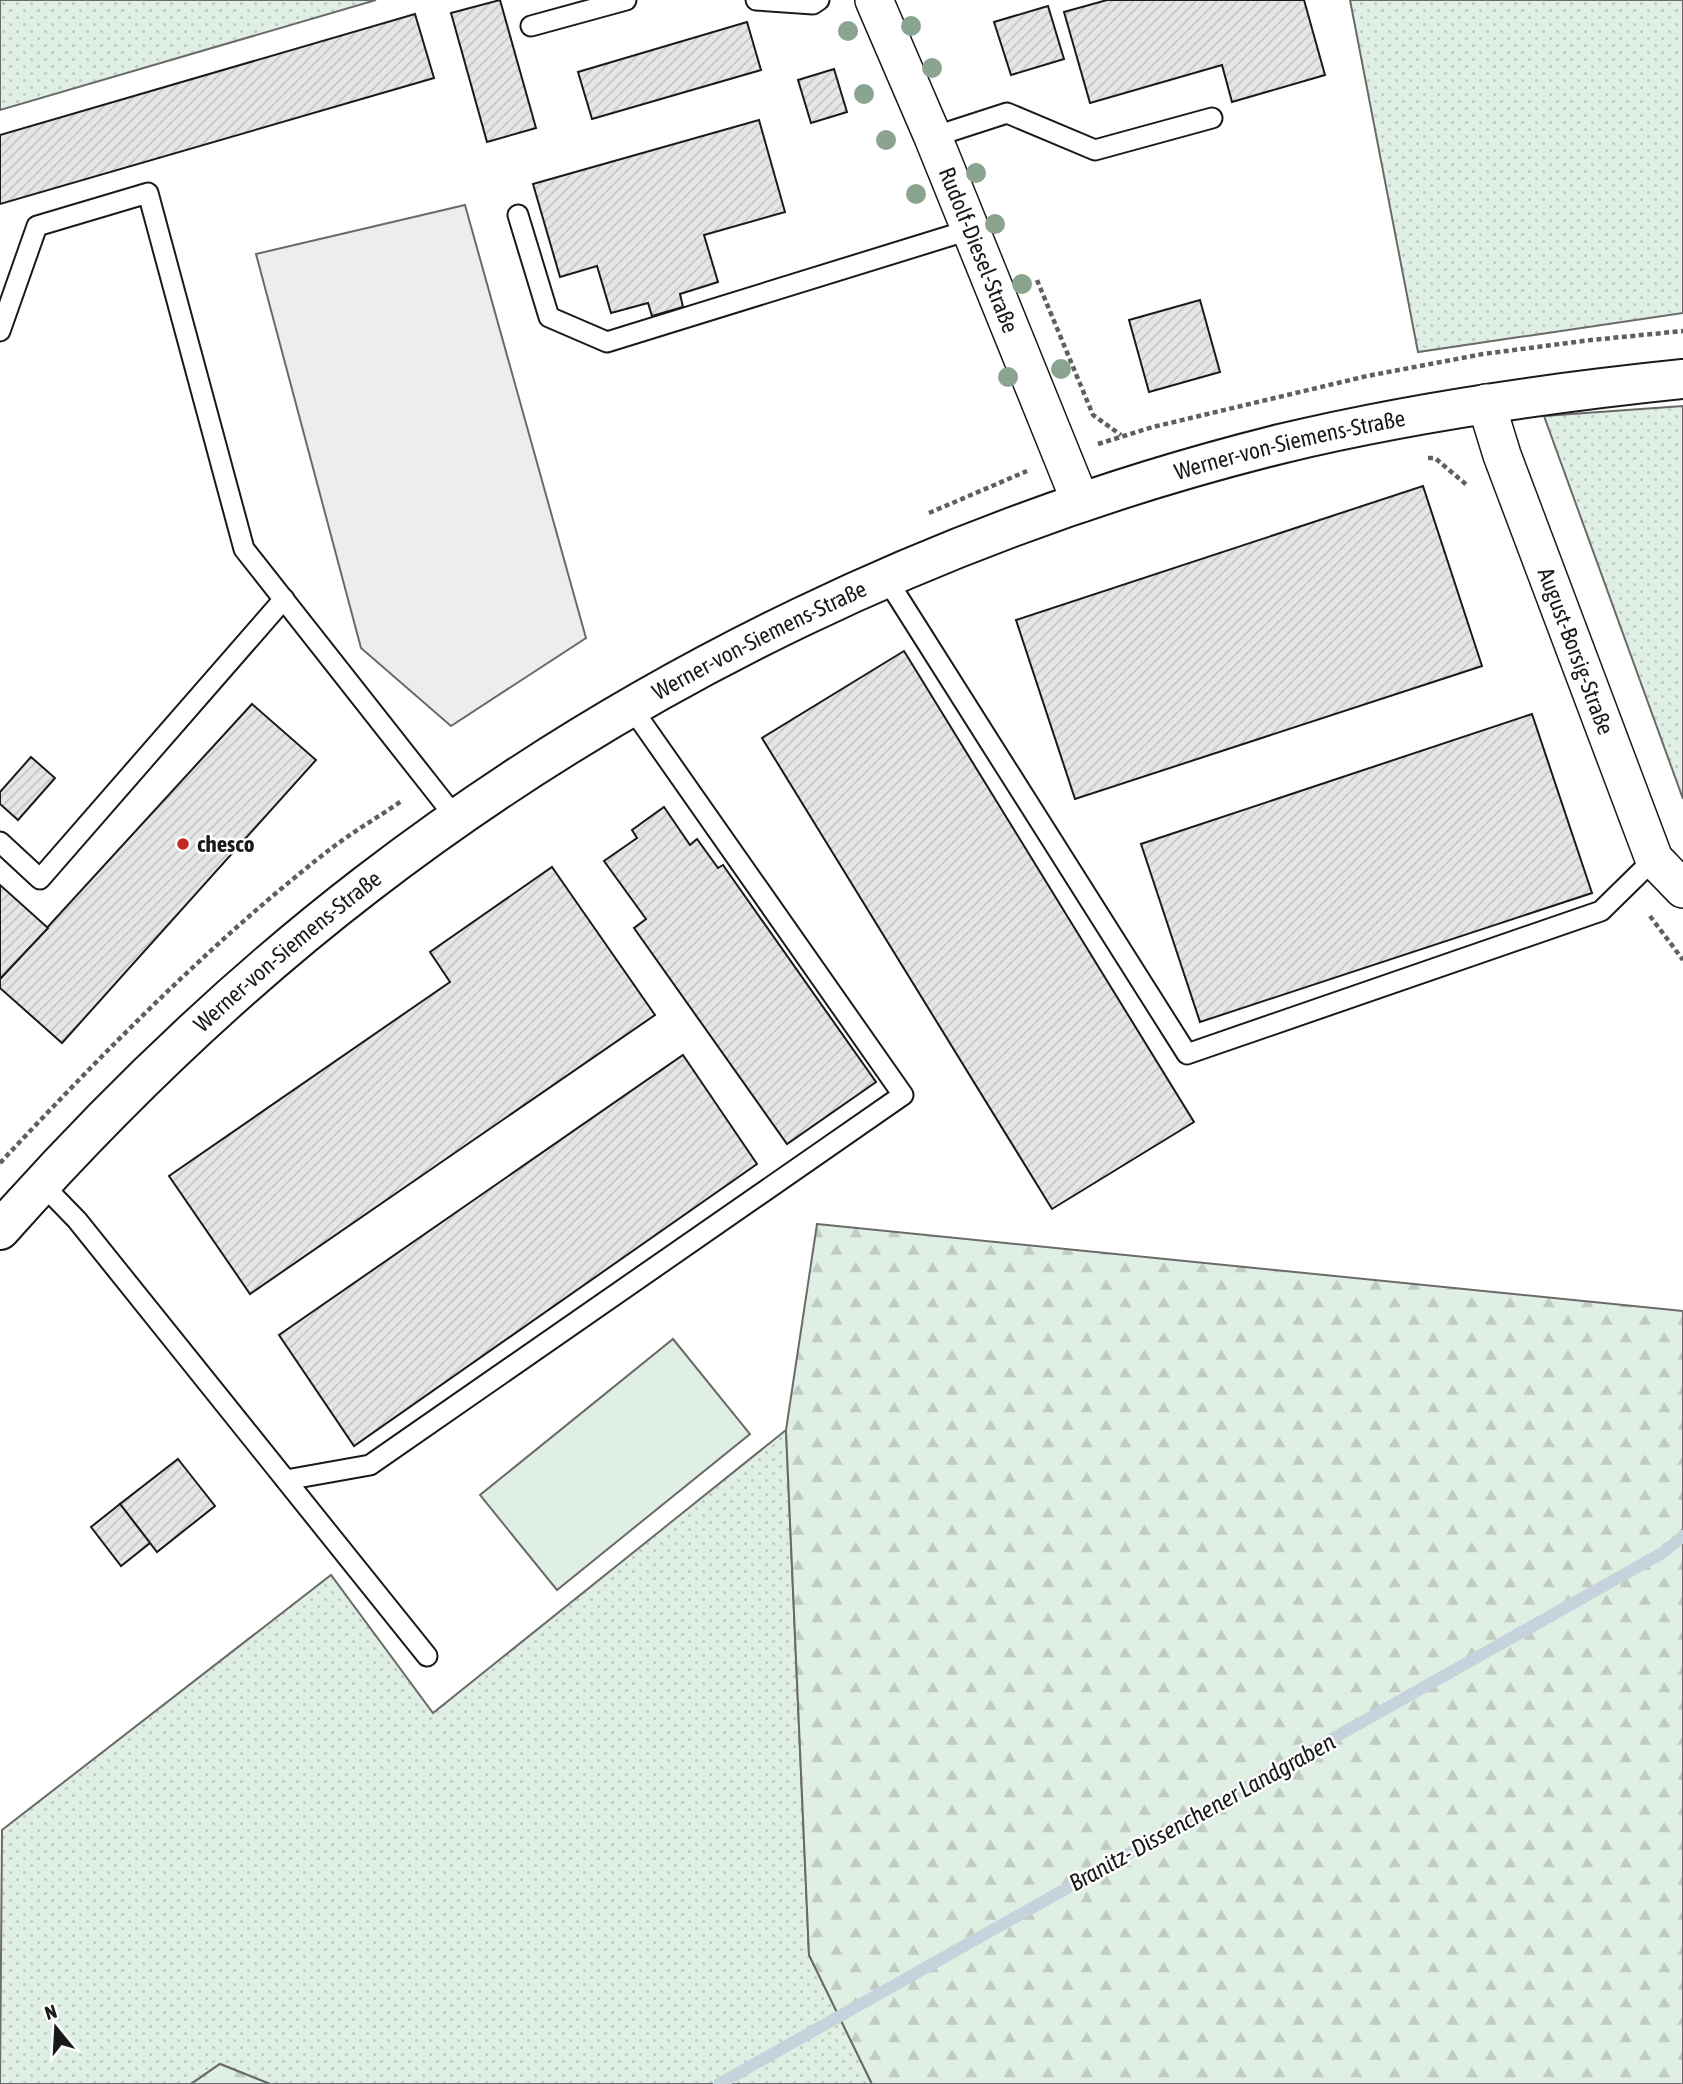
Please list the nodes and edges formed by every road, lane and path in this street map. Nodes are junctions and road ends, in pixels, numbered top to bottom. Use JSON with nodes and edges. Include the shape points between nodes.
{"nodes":[{"id":1,"x":626,"y":0,"type":"edge"},
{"id":2,"x":756,"y":0,"type":"edge"},
{"id":3,"x":819,"y":0,"type":"edge"},
{"id":4,"x":874,"y":0,"type":"edge"},
{"id":5,"x":531,"y":26,"type":"dead end"},
{"id":6,"x":1212,"y":118,"type":"dead end"},
{"id":7,"x":933,"y":137,"type":"junction"},
{"id":8,"x":518,"y":215,"type":"dead end"},
{"id":9,"x":969,"y":230,"type":"junction"},
{"id":10,"x":0,"y":331,"type":"edge"},
{"id":11,"x":1382,"y":373,"type":"dead end"},
{"id":12,"x":1683,"y":379,"type":"edge"},
{"id":13,"x":1486,"y":402,"type":"junction"},
{"id":14,"x":1394,"y":419,"type":"junction"},
{"id":15,"x":1472,"y":496,"type":"dead end"},
{"id":16,"x":1081,"y":503,"type":"junction"},
{"id":17,"x":886,"y":578,"type":"junction"},
{"id":18,"x":284,"y":599,"type":"junction"},
{"id":19,"x":631,"y":707,"type":"junction"},
{"id":20,"x":456,"y":818,"type":"junction"},
{"id":21,"x":0,"y":842,"type":"edge"},
{"id":22,"x":1641,"y":871,"type":"junction"},
{"id":23,"x":1683,"y":889,"type":"edge"},
{"id":24,"x":1683,"y":960,"type":"edge"},
{"id":25,"x":41,"y":1183,"type":"junction"},
{"id":26,"x":0,"y":1230,"type":"edge"},
{"id":27,"x":286,"y":1480,"type":"junction"},
{"id":28,"x":427,"y":1656,"type":"dead end"}],
"edges":[{"from":1,"to":5,"type":"lane"},
{"from":2,"to":3,"type":"lane","via":[[813,4]]},
{"from":4,"to":7,"type":"street","name":"Rudolf-Diesel-Straße"},
{"from":6,"to":7,"type":"lane","via":[[1095,149],[1007,113]]},
{"from":7,"to":9,"type":"street","name":"Rudolf-Diesel-Straße"},
{"from":8,"to":9,"type":"lane","via":[[549,317],[607,342]]},
{"from":9,"to":16,"type":"street","name":"Rudolf-Diesel-Straße"},
{"from":10,"to":18,"type":"lane","via":[[37,226],[148,192],[244,549]]},
{"from":11,"to":14,"type":"path"},
{"from":12,"to":13,"type":"street","name":"Werner-von-Siemens-Straße"},
{"from":13,"to":14,"type":"street","name":"Werner-von-Siemens-Straße"},
{"from":13,"to":22,"type":"street","name":"August-Borsig-Straße"},
{"from":14,"to":15,"type":"path","via":[[1403,456],[1435,458],[1467,483]]},
{"from":14,"to":16,"type":"street","name":"Werner-von-Siemens-Straße","via":[[1268,447]]},
{"from":16,"to":17,"type":"street","name":"Werner-von-Siemens-Straße"},
{"from":17,"to":19,"type":"street","name":"Werner-von-Siemens-Straße","via":[[739,648]]},
{"from":17,"to":22,"type":"lane","via":[[1187,1054],[1601,911]]},
{"from":18,"to":20,"type":"lane"},
{"from":18,"to":21,"type":"lane","via":[[40,879]]},
{"from":19,"to":20,"type":"street","name":"Werner-von-Siemens-Straße"},
{"from":19,"to":27,"type":"lane","via":[[903,1095],[370,1465]]},
{"from":20,"to":25,"type":"street","name":"Werner-von-Siemens-Straße","via":[[281,953],[117,1103]]},
{"from":22,"to":23,"type":"street","name":"August-Borsig-Straße"},
{"from":22,"to":24,"type":"path","via":[[1638,900]]},
{"from":25,"to":26,"type":"street","name":"Werner-von-Siemens-Straße"},
{"from":25,"to":27,"type":"lane","via":[[77,1220]]},
{"from":27,"to":28,"type":"lane"}]}
